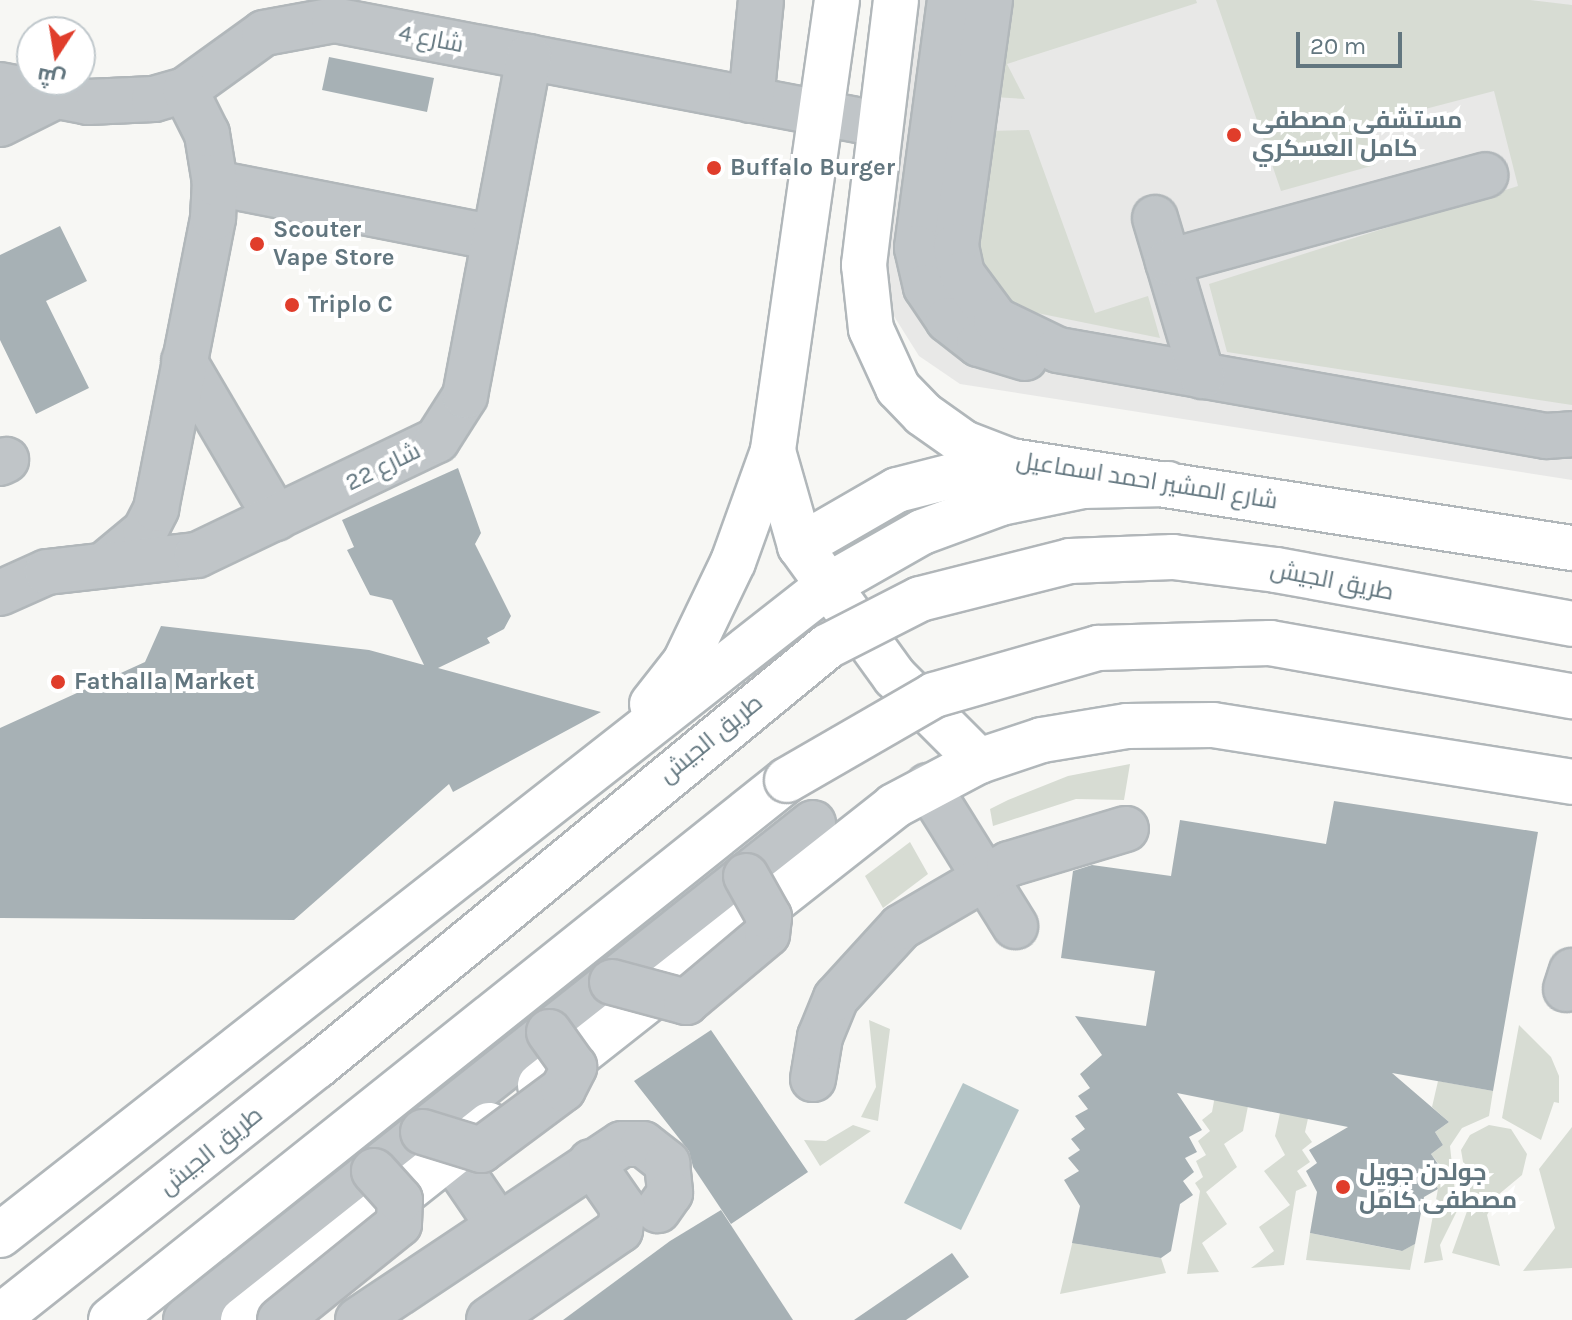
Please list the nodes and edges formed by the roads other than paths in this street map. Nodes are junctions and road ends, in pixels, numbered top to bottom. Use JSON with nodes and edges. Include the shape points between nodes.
{"nodes":[{"id":1,"x":761,"y":0,"type":"edge"},
{"id":2,"x":837,"y":0,"type":"edge"},
{"id":3,"x":896,"y":0,"type":"edge"},
{"id":4,"x":950,"y":0,"type":"edge"},
{"id":5,"x":990,"y":0,"type":"edge"},
{"id":6,"x":529,"y":57,"type":"junction"},
{"id":7,"x":185,"y":90,"type":"junction"},
{"id":8,"x":56,"y":96,"type":"joint"},
{"id":9,"x":751,"y":100,"type":"junction"},
{"id":10,"x":821,"y":113,"type":"junction"},
{"id":11,"x":0,"y":124,"type":"edge"},
{"id":12,"x":878,"y":124,"type":"junction"},
{"id":13,"x":1485,"y":175,"type":"dead end"},
{"id":14,"x":215,"y":183,"type":"junction"},
{"id":15,"x":1155,"y":218,"type":"dead end"},
{"id":16,"x":495,"y":238,"type":"junction"},
{"id":17,"x":1168,"y":262,"type":"junction"},
{"id":18,"x":1058,"y":350,"type":"junction"},
{"id":19,"x":184,"y":361,"type":"junction"},
{"id":20,"x":1202,"y":376,"type":"junction"},
{"id":21,"x":1572,"y":434,"type":"edge"},
{"id":22,"x":773,"y":451,"type":"junction"},
{"id":23,"x":1011,"y":461,"type":"junction"},
{"id":24,"x":1168,"y":484,"type":"junction"},
{"id":25,"x":276,"y":518,"type":"junction"},
{"id":26,"x":800,"y":546,"type":"junction"},
{"id":27,"x":1572,"y":548,"type":"edge"},
{"id":28,"x":109,"y":561,"type":"junction"},
{"id":29,"x":827,"y":586,"type":"junction"},
{"id":30,"x":0,"y":593,"type":"edge"},
{"id":31,"x":1572,"y":624,"type":"edge"},
{"id":32,"x":1572,"y":696,"type":"edge"},
{"id":33,"x":617,"y":749,"type":"junction"},
{"id":34,"x":979,"y":761,"type":"junction"},
{"id":35,"x":1572,"y":782,"type":"edge"},
{"id":36,"x":928,"y":786,"type":"junction"},
{"id":37,"x":813,"y":823,"type":"dead end"},
{"id":38,"x":1126,"y":829,"type":"dead end"},
{"id":39,"x":746,"y":876,"type":"junction"},
{"id":40,"x":985,"y":876,"type":"junction"},
{"id":41,"x":1015,"y":926,"type":"dead end"},
{"id":42,"x":612,"y":982,"type":"junction"},
{"id":43,"x":813,"y":1079,"type":"dead end"},
{"id":44,"x":437,"y":1144,"type":"junction"},
{"id":45,"x":591,"y":1162,"type":"junction"},
{"id":46,"x":374,"y":1171,"type":"junction"},
{"id":47,"x":658,"y":1210,"type":"dead end"},
{"id":48,"x":498,"y":1225,"type":"junction"},
{"id":49,"x":0,"y":1235,"type":"edge"},
{"id":50,"x":0,"y":1317,"type":"edge"},
{"id":51,"x":111,"y":1320,"type":"edge"},
{"id":52,"x":186,"y":1320,"type":"edge"},
{"id":53,"x":243,"y":1320,"type":"edge"},
{"id":54,"x":280,"y":1320,"type":"edge"},
{"id":55,"x":358,"y":1320,"type":"edge"},
{"id":56,"x":489,"y":1320,"type":"edge"}],
"edges":[{"from":1,"to":9,"type":"street"},
{"from":2,"to":10,"type":"main road"},
{"from":3,"to":12,"type":"main road","name":"شارع المشير احمد اسماعيل"},
{"from":4,"to":18,"type":"street","via":[[920,209],[917,248],[926,287],[948,320],[979,344],[1017,357]]},
{"from":5,"to":18,"type":"street","via":[[956,246],[962,274],[996,320]]},
{"from":6,"to":7,"type":"street","name":"شارع 4","via":[[334,20],[299,22],[264,33]]},
{"from":6,"to":9,"type":"street","name":"شارع 4"},
{"from":6,"to":16,"type":"street","name":"شارع 22"},
{"from":7,"to":8,"type":"street","name":"شارع 4","via":[[121,104]]},
{"from":7,"to":14,"type":"street","via":[[207,134]]},
{"from":8,"to":11,"type":"street"},
{"from":9,"to":10,"type":"street","name":"شارع 4"},
{"from":10,"to":12,"type":"street","name":"شارع 4"},
{"from":10,"to":22,"type":"main road"},
{"from":12,"to":23,"type":"main road","name":"شارع المشير احمد اسماعيل","via":[[864,265],[871,329],[898,388],[923,414],[964,443]]},
{"from":13,"to":17,"type":"street"},
{"from":14,"to":16,"type":"street"},
{"from":14,"to":19,"type":"street"},
{"from":15,"to":17,"type":"street"},
{"from":16,"to":25,"type":"street","name":"شارع 22","via":[[465,396],[454,420],[415,454]]},
{"from":17,"to":20,"type":"street"},
{"from":18,"to":20,"type":"street"},
{"from":19,"to":25,"type":"street"},
{"from":19,"to":28,"type":"street","via":[[156,509],[137,540]]},
{"from":20,"to":21,"type":"street","via":[[1546,436]]},
{"from":22,"to":26,"type":"main road"},
{"from":22,"to":33,"type":"main road","via":[[733,562],[685,662]]},
{"from":23,"to":24,"type":"main road","name":"شارع المشير احمد اسماعيل"},
{"from":23,"to":26,"type":"main road","via":[[897,490]]},
{"from":24,"to":27,"type":"main road","name":"شارع المشير احمد اسماعيل"},
{"from":24,"to":29,"type":"main road","via":[[1083,486],[1001,503],[922,532]]},
{"from":25,"to":28,"type":"street","name":"شارع 22","via":[[197,555]]},
{"from":26,"to":29,"type":"main road"},
{"from":28,"to":30,"type":"street","name":"شارع 22","via":[[47,572]]},
{"from":29,"to":33,"type":"main road"},
{"from":29,"to":34,"type":"main road","via":[[895,677]]},
{"from":31,"to":50,"type":"main road","name":"طريق الجيش","bridge":true,"via":[[1276,570],[1173,557],[1032,567],[920,599],[828,646],[317,1066]]},
{"from":32,"to":51,"type":"main road","bridge":true,"via":[[1270,643],[1212,640],[1098,648],[934,695],[787,780]]},
{"from":33,"to":49,"type":"main road"},
{"from":34,"to":35,"type":"main road","via":[[1080,731],[1173,723],[1260,731]]},
{"from":34,"to":36,"type":"main road"},
{"from":36,"to":40,"type":"street"},
{"from":36,"to":44,"type":"main road"},
{"from":37,"to":39,"type":"street"},
{"from":38,"to":40,"type":"street","via":[[1061,844]]},
{"from":39,"to":42,"type":"street"},
{"from":39,"to":42,"type":"street","bridge":true,"via":[[769,917],[767,934],[686,1002]]},
{"from":40,"to":41,"type":"street"},
{"from":40,"to":43,"type":"street","via":[[911,920],[847,980],[826,1017]]},
{"from":42,"to":44,"type":"street","bridge":true,"via":[[549,1032],[574,1067],[563,1089],[481,1150]]},
{"from":44,"to":46,"type":"street"},
{"from":44,"to":48,"type":"street"},
{"from":44,"to":53,"type":"main road"},
{"from":45,"to":47,"type":"street","via":[[622,1144],[652,1148],[671,1172],[670,1193]]},
{"from":45,"to":48,"type":"street"},
{"from":45,"to":56,"type":"street","via":[[623,1208],[620,1230]]},
{"from":46,"to":52,"type":"street"},
{"from":46,"to":54,"type":"street","bridge":true,"via":[[400,1200],[399,1224]]},
{"from":48,"to":55,"type":"street"}]}
